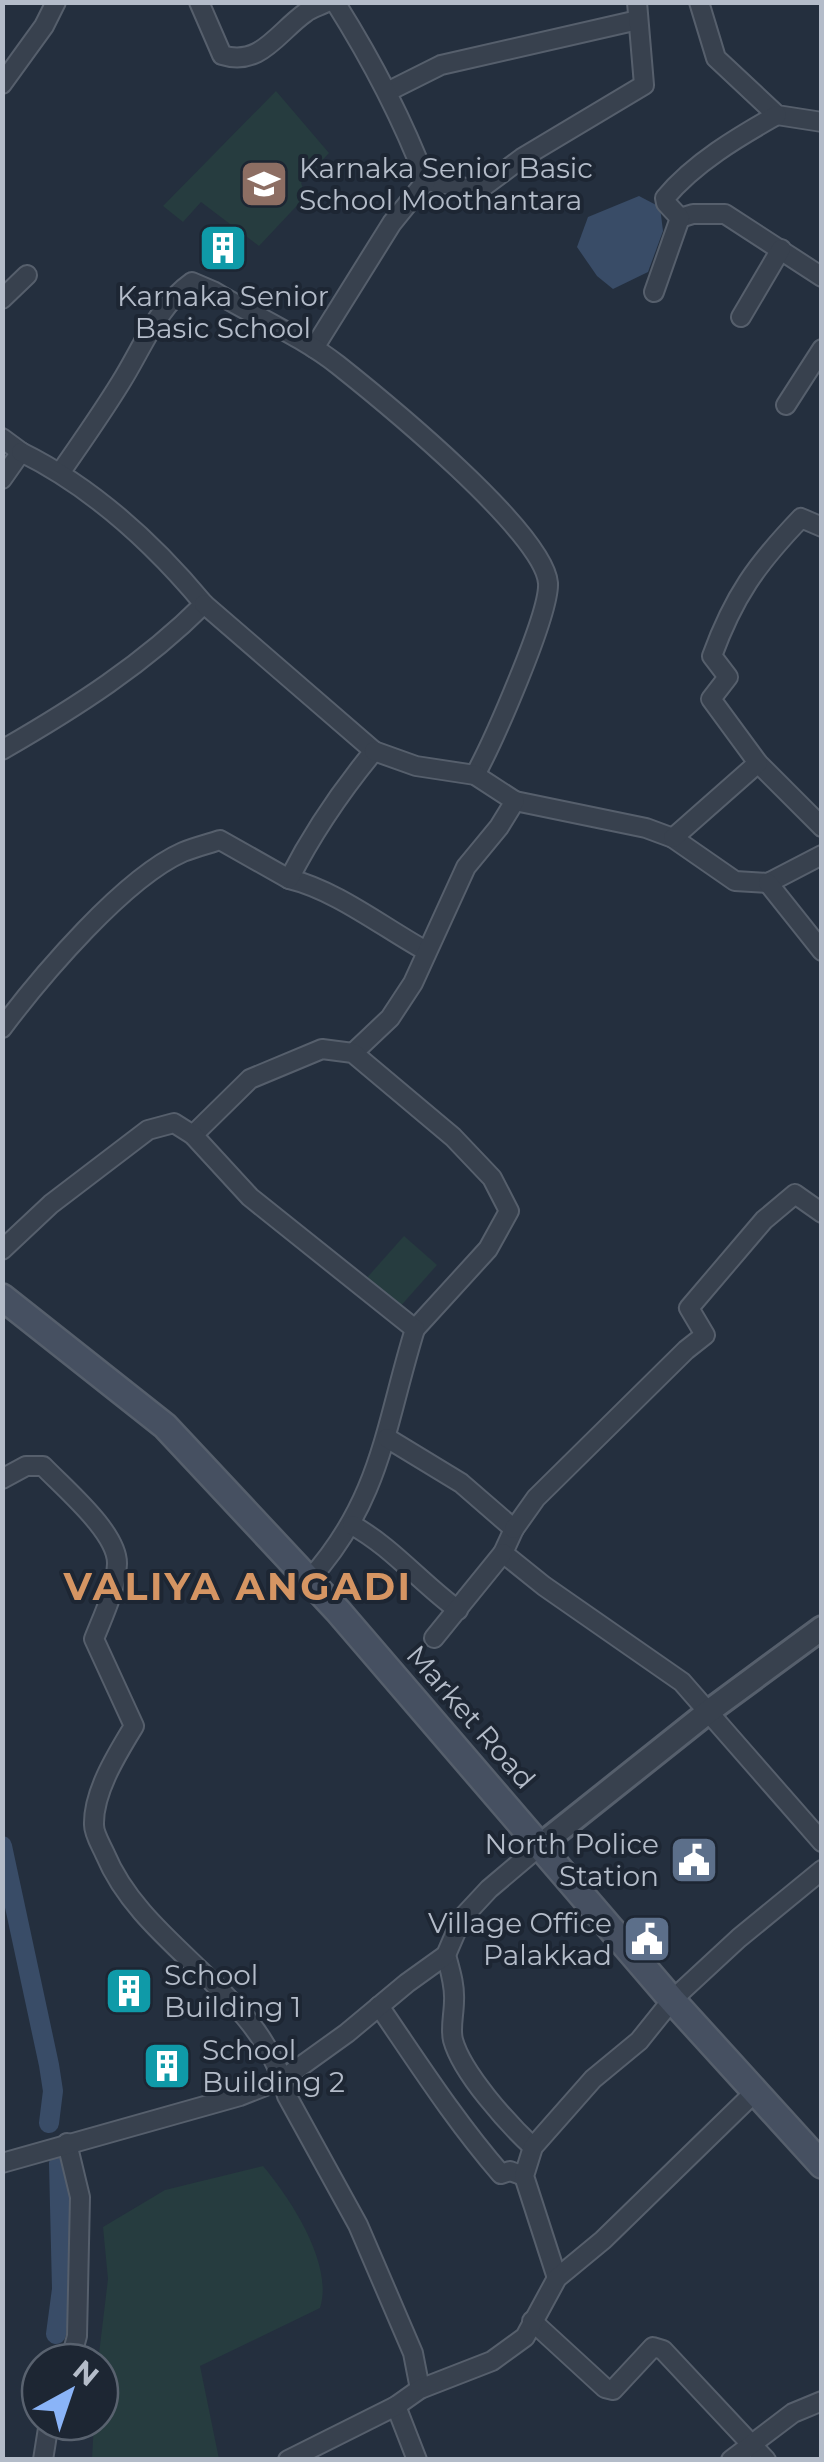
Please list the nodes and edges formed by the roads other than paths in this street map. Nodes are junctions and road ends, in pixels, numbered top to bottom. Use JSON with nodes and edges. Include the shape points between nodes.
{"nodes":[{"id":1,"x":56,"y":2,"type":"edge"},
{"id":2,"x":199,"y":2,"type":"edge"},
{"id":3,"x":327,"y":2,"type":"edge"},
{"id":4,"x":335,"y":2,"type":"edge"},
{"id":5,"x":699,"y":2,"type":"edge"},
{"id":6,"x":637,"y":11,"type":"edge"},
{"id":7,"x":2,"y":84,"type":"edge"},
{"id":8,"x":387,"y":92,"type":"junction"},
{"id":9,"x":777,"y":116,"type":"junction"},
{"id":10,"x":822,"y":122,"type":"edge"},
{"id":11,"x":426,"y":182,"type":"junction"},
{"id":12,"x":680,"y":218,"type":"junction"},
{"id":13,"x":781,"y":249,"type":"junction"},
{"id":14,"x":26,"y":274,"type":"dead end"},
{"id":15,"x":822,"y":277,"type":"edge"},
{"id":16,"x":654,"y":292,"type":"dead end"},
{"id":17,"x":2,"y":298,"type":"edge"},
{"id":18,"x":742,"y":317,"type":"dead end"},
{"id":19,"x":314,"y":348,"type":"junction"},
{"id":20,"x":822,"y":349,"type":"edge"},
{"id":21,"x":786,"y":405,"type":"dead end"},
{"id":22,"x":2,"y":438,"type":"edge"},
{"id":23,"x":21,"y":452,"type":"junction"},
{"id":24,"x":60,"y":473,"type":"junction"},
{"id":25,"x":2,"y":479,"type":"edge"},
{"id":26,"x":822,"y":526,"type":"edge"},
{"id":27,"x":204,"y":604,"type":"junction"},
{"id":28,"x":2,"y":750,"type":"edge"},
{"id":29,"x":374,"y":751,"type":"junction"},
{"id":30,"x":758,"y":763,"type":"junction"},
{"id":31,"x":475,"y":776,"type":"junction"},
{"id":32,"x":515,"y":801,"type":"junction"},
{"id":33,"x":822,"y":827,"type":"edge"},
{"id":34,"x":672,"y":838,"type":"junction"},
{"id":35,"x":822,"y":855,"type":"edge"},
{"id":36,"x":289,"y":879,"type":"junction"},
{"id":37,"x":768,"y":882,"type":"junction"},
{"id":38,"x":822,"y":951,"type":"edge"},
{"id":39,"x":426,"y":952,"type":"junction"},
{"id":40,"x":2,"y":1028,"type":"edge"},
{"id":41,"x":353,"y":1054,"type":"junction"},
{"id":42,"x":193,"y":1134,"type":"junction"},
{"id":43,"x":822,"y":1213,"type":"edge"},
{"id":44,"x":2,"y":1250,"type":"edge"},
{"id":45,"x":2,"y":1297,"type":"edge"},
{"id":46,"x":416,"y":1329,"type":"junction"},
{"id":47,"x":387,"y":1438,"type":"junction"},
{"id":48,"x":2,"y":1479,"type":"edge"},
{"id":49,"x":352,"y":1525,"type":"junction"},
{"id":50,"x":514,"y":1529,"type":"junction"},
{"id":51,"x":503,"y":1553,"type":"junction"},
{"id":52,"x":310,"y":1580,"type":"junction"},
{"id":53,"x":458,"y":1610,"type":"junction"},
{"id":54,"x":822,"y":1628,"type":"edge"},
{"id":55,"x":434,"y":1638,"type":"dead end"},
{"id":56,"x":708,"y":1712,"type":"junction"},
{"id":57,"x":822,"y":1842,"type":"edge"},
{"id":58,"x":541,"y":1845,"type":"junction"},
{"id":59,"x":822,"y":1870,"type":"edge"},
{"id":60,"x":446,"y":1955,"type":"junction"},
{"id":61,"x":672,"y":2000,"type":"junction"},
{"id":62,"x":379,"y":2006,"type":"junction"},
{"id":63,"x":283,"y":2079,"type":"junction"},
{"id":64,"x":755,"y":2092,"type":"junction"},
{"id":65,"x":66,"y":2144,"type":"junction"},
{"id":66,"x":533,"y":2147,"type":"junction"},
{"id":67,"x":2,"y":2163,"type":"edge"},
{"id":68,"x":822,"y":2165,"type":"edge"},
{"id":69,"x":524,"y":2176,"type":"junction"},
{"id":70,"x":557,"y":2278,"type":"junction"},
{"id":71,"x":532,"y":2321,"type":"junction"},
{"id":72,"x":76,"y":2342,"type":"edge"},
{"id":73,"x":420,"y":2389,"type":"junction"},
{"id":74,"x":822,"y":2401,"type":"edge"},
{"id":75,"x":396,"y":2406,"type":"junction"},
{"id":76,"x":749,"y":2444,"type":"junction"},
{"id":77,"x":288,"y":2460,"type":"edge"},
{"id":78,"x":418,"y":2460,"type":"edge"},
{"id":79,"x":731,"y":2460,"type":"edge"},
{"id":80,"x":766,"y":2460,"type":"edge"}],
"edges":[{"from":1,"to":7,"type":"street"},
{"from":2,"to":3,"type":"street","via":[[222,55],[237,60],[255,56]]},
{"from":4,"to":8,"type":"street"},
{"from":5,"to":9,"type":"street","via":[[716,58]]},
{"from":6,"to":8,"type":"street","via":[[441,65]]},
{"from":6,"to":11,"type":"street","via":[[644,84],[479,190]]},
{"from":8,"to":11,"type":"street"},
{"from":9,"to":10,"type":"street"},
{"from":9,"to":12,"type":"street","via":[[678,183],[665,198]]},
{"from":11,"to":19,"type":"street","via":[[392,223]]},
{"from":12,"to":13,"type":"street","via":[[725,214]]},
{"from":12,"to":16,"type":"street"},
{"from":13,"to":15,"type":"street"},
{"from":13,"to":18,"type":"street"},
{"from":14,"to":17,"type":"street"},
{"from":19,"to":24,"type":"street","via":[[192,282],[160,312]]},
{"from":19,"to":31,"type":"street","via":[[495,504],[528,539],[548,582],[539,622]]},
{"from":20,"to":21,"type":"street"},
{"from":22,"to":23,"type":"street"},
{"from":23,"to":24,"type":"street"},
{"from":23,"to":25,"type":"street"},
{"from":24,"to":27,"type":"street","via":[[128,526]]},
{"from":26,"to":30,"type":"street","via":[[800,518],[752,572],[728,610],[712,656],[728,677],[711,699]]},
{"from":27,"to":28,"type":"street","via":[[107,688]]},
{"from":27,"to":29,"type":"street"},
{"from":29,"to":31,"type":"street"},
{"from":29,"to":36,"type":"street","via":[[344,786]]},
{"from":30,"to":33,"type":"street"},
{"from":30,"to":34,"type":"street"},
{"from":31,"to":32,"type":"street"},
{"from":32,"to":34,"type":"street"},
{"from":32,"to":39,"type":"street","via":[[466,867]]},
{"from":34,"to":37,"type":"street","via":[[734,881]]},
{"from":35,"to":37,"type":"street"},
{"from":36,"to":39,"type":"street","via":[[338,899]]},
{"from":36,"to":40,"type":"street","via":[[220,840],[182,852],[137,880]]},
{"from":37,"to":38,"type":"street"},
{"from":39,"to":41,"type":"street","via":[[390,1018]]},
{"from":41,"to":42,"type":"street","via":[[322,1049],[250,1079]]},
{"from":41,"to":46,"type":"street","via":[[453,1137],[492,1178],[509,1211],[488,1249]]},
{"from":42,"to":44,"type":"street","via":[[174,1124],[148,1130]]},
{"from":42,"to":46,"type":"street","via":[[250,1198]]},
{"from":43,"to":50,"type":"street","via":[[795,1194],[764,1220],[689,1308],[705,1336],[536,1498]]},
{"from":45,"to":52,"type":"main road","name":"Market Road","via":[[165,1426]]},
{"from":46,"to":47,"type":"street"},
{"from":47,"to":49,"type":"street"},
{"from":47,"to":50,"type":"street","via":[[461,1483]]},
{"from":48,"to":63,"type":"street","via":[[26,1466],[43,1466],[102,1528],[118,1561],[94,1639],[134,1726],[102,1787],[94,1827],[115,1878],[226,1994]]},
{"from":49,"to":52,"type":"street"},
{"from":49,"to":53,"type":"street"},
{"from":50,"to":51,"type":"street"},
{"from":51,"to":53,"type":"street"},
{"from":51,"to":56,"type":"street","via":[[682,1682]]},
{"from":52,"to":58,"type":"main road","name":"Market Road"},
{"from":53,"to":55,"type":"street"},
{"from":54,"to":56,"type":"street"},
{"from":56,"to":57,"type":"street"},
{"from":56,"to":58,"type":"street"},
{"from":58,"to":60,"type":"street","via":[[462,1918]]},
{"from":58,"to":61,"type":"main road","name":"Market Road"},
{"from":59,"to":61,"type":"street"},
{"from":60,"to":62,"type":"street"},
{"from":60,"to":66,"type":"street","via":[[452,2039],[511,2127]]},
{"from":61,"to":64,"type":"main road","name":"Market Road"},
{"from":61,"to":66,"type":"street"},
{"from":62,"to":63,"type":"street"},
{"from":62,"to":69,"type":"street","via":[[480,2150],[501,2174]]},
{"from":63,"to":65,"type":"street"},
{"from":63,"to":73,"type":"street","via":[[358,2225],[413,2352]]},
{"from":64,"to":68,"type":"main road","name":"Market Road"},
{"from":64,"to":70,"type":"street"},
{"from":65,"to":67,"type":"street"},
{"from":65,"to":72,"type":"street","via":[[80,2197]]},
{"from":66,"to":69,"type":"street"},
{"from":69,"to":70,"type":"street"},
{"from":70,"to":71,"type":"street"},
{"from":71,"to":73,"type":"street","via":[[525,2337],[492,2361]]},
{"from":71,"to":76,"type":"street","via":[[613,2390],[658,2347]]},
{"from":73,"to":75,"type":"street"},
{"from":74,"to":76,"type":"street","via":[[792,2412]]},
{"from":75,"to":77,"type":"street"},
{"from":75,"to":78,"type":"street"},
{"from":76,"to":79,"type":"street"},
{"from":76,"to":80,"type":"street"}]}
